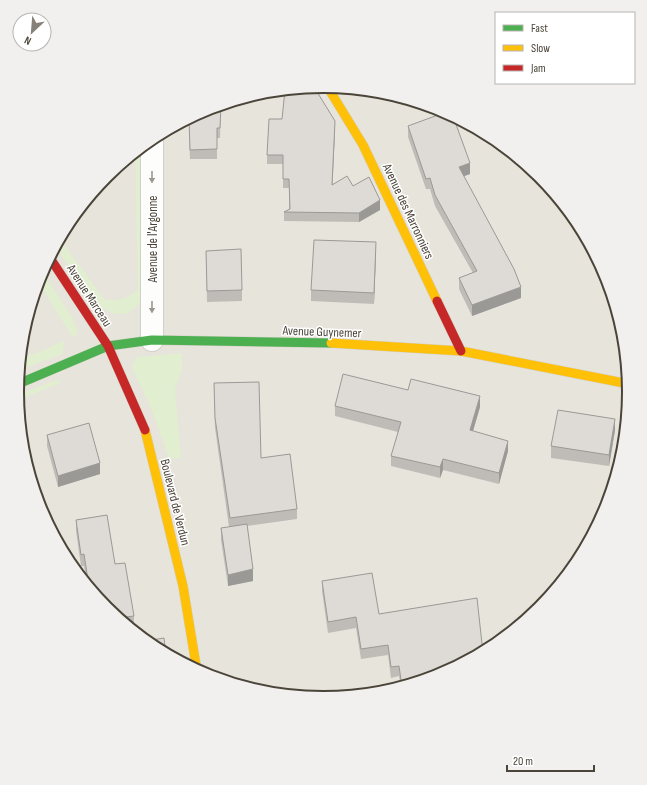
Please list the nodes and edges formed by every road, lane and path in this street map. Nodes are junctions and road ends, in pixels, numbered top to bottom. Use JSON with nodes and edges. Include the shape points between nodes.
{"nodes":[{"id":1,"x":332,"y":93,"type":"edge"},
{"id":2,"x":152,"y":147,"type":"edge"},
{"id":3,"x":54,"y":263,"type":"edge"},
{"id":4,"x":152,"y":340,"type":"junction"},
{"id":5,"x":108,"y":346,"type":"junction"},
{"id":6,"x":461,"y":351,"type":"junction"},
{"id":7,"x":25,"y":381,"type":"edge"},
{"id":8,"x":623,"y":383,"type":"edge"},
{"id":9,"x":197,"y":664,"type":"edge"}],
"edges":[{"from":1,"to":6,"type":"street","name":"Avenue des Marronniers","via":[[363,145]]},
{"from":2,"to":4,"type":"street","name":"Avenue de l'Argonne","one_way":true},
{"from":3,"to":5,"type":"street","name":"Avenue Marceau"},
{"from":4,"to":5,"type":"street","name":"Avenue Guynemer"},
{"from":4,"to":6,"type":"street","name":"Avenue Guynemer","via":[[313,342]]},
{"from":5,"to":7,"type":"street","name":"Avenue Guynemer"},
{"from":5,"to":9,"type":"street","name":"Boulevard de Verdun","via":[[144,425],[183,586]]},
{"from":6,"to":8,"type":"street","name":"Avenue Guynemer"}]}
